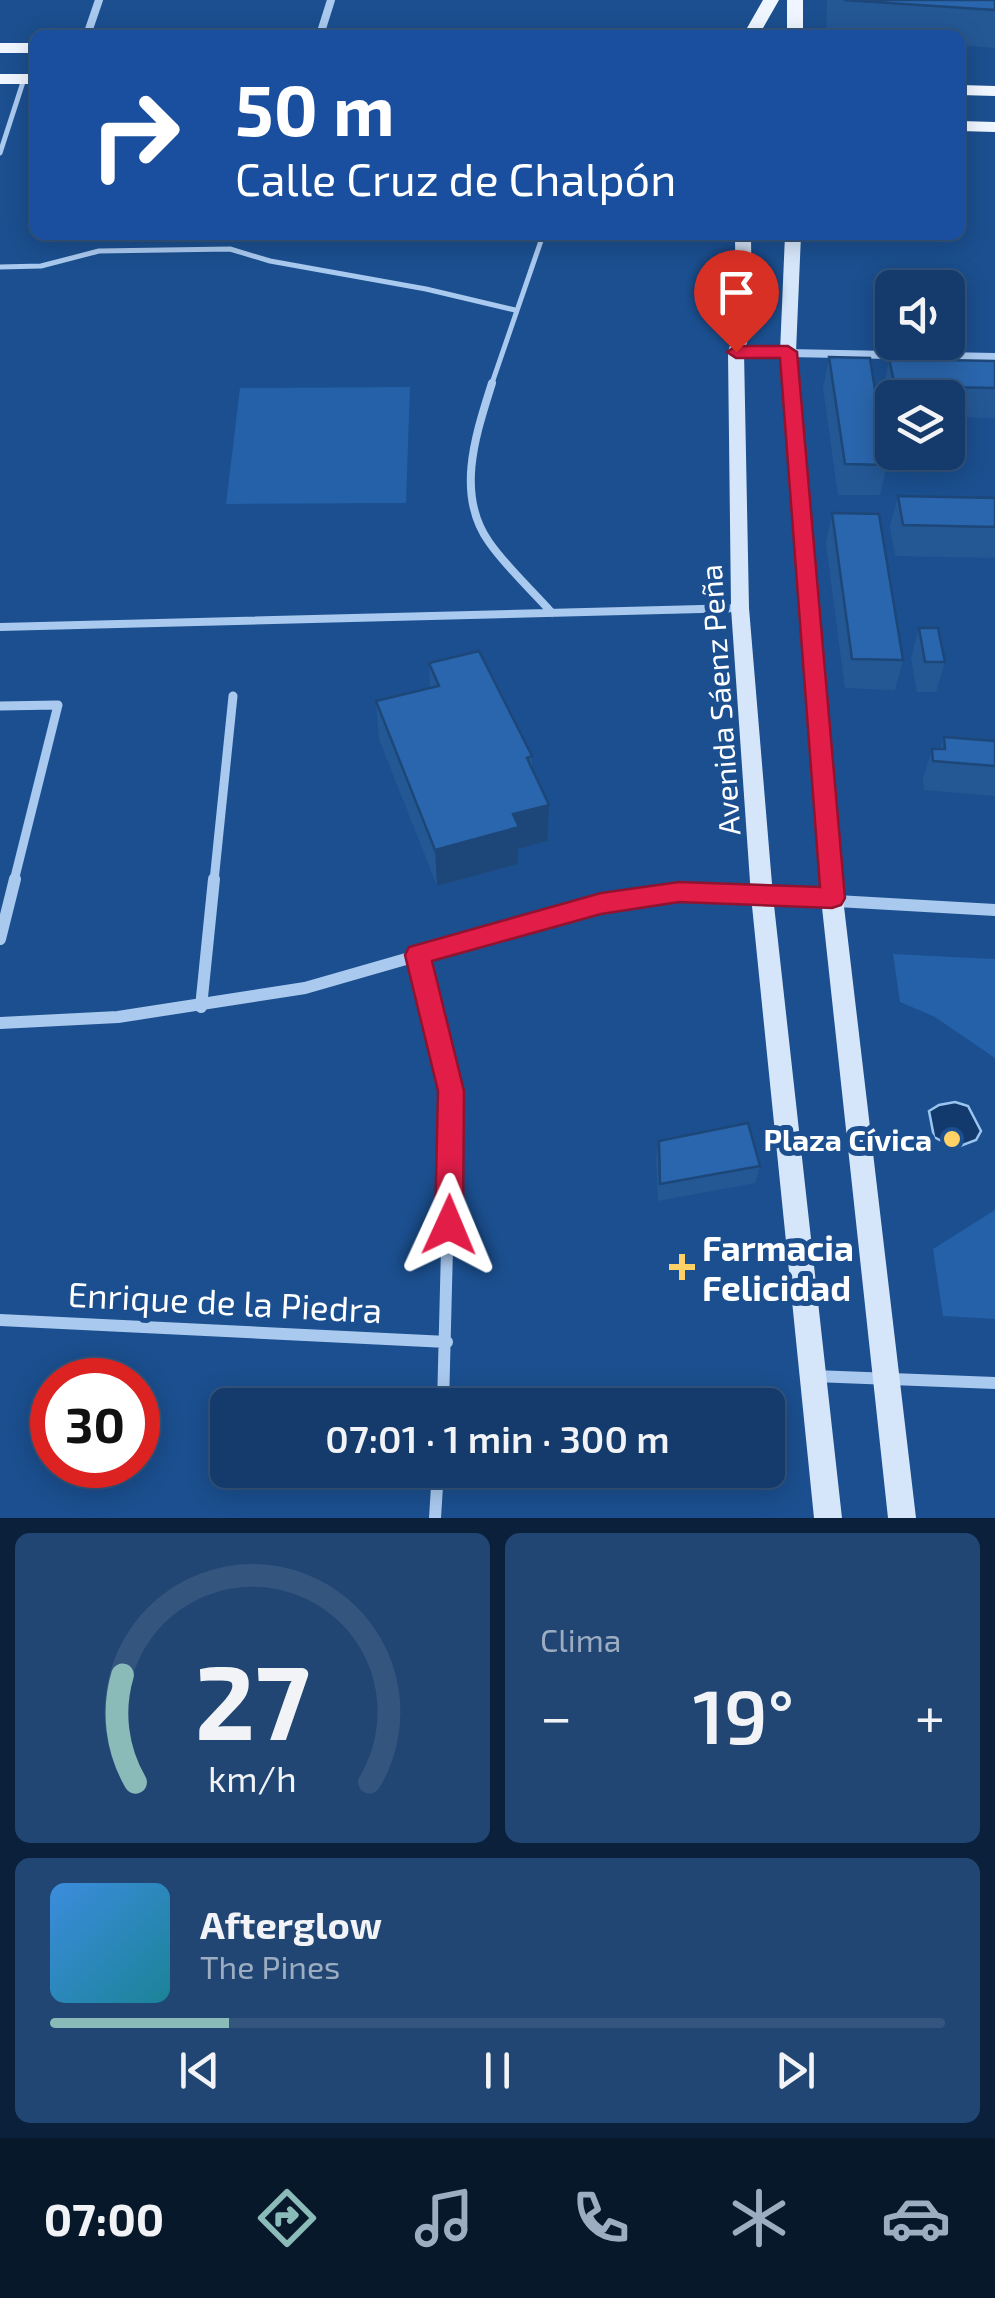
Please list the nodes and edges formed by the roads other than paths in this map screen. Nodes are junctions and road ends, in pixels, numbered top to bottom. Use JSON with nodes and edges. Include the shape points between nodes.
{"nodes":[{"id":1,"x":99,"y":0,"type":"edge"},
{"id":2,"x":331,"y":0,"type":"edge"},
{"id":3,"x":771,"y":0,"type":"edge"},
{"id":4,"x":795,"y":0,"type":"edge"},
{"id":5,"x":90,"y":30,"type":"edge"},
{"id":6,"x":322,"y":30,"type":"edge"},
{"id":7,"x":754,"y":30,"type":"edge"},
{"id":8,"x":794,"y":30,"type":"edge"},
{"id":9,"x":0,"y":48,"type":"edge"},
{"id":10,"x":30,"y":48,"type":"edge"},
{"id":11,"x":29,"y":79,"type":"edge"},
{"id":12,"x":0,"y":80,"type":"edge"},
{"id":13,"x":965,"y":90,"type":"edge"},
{"id":14,"x":995,"y":91,"type":"edge"},
{"id":15,"x":965,"y":126,"type":"edge"},
{"id":16,"x":995,"y":127,"type":"edge"},
{"id":17,"x":2,"y":142,"type":"edge"},
{"id":18,"x":0,"y":153,"type":"edge"},
{"id":19,"x":541,"y":240,"type":"edge"},
{"id":20,"x":744,"y":240,"type":"edge"},
{"id":21,"x":793,"y":240,"type":"edge"},
{"id":22,"x":0,"y":267,"type":"edge"},
{"id":23,"x":515,"y":310,"type":"junction"},
{"id":24,"x":736,"y":352,"type":"junction"},
{"id":25,"x":788,"y":352,"type":"junction"},
{"id":26,"x":995,"y":357,"type":"edge"},
{"id":27,"x":740,"y":608,"type":"junction"},
{"id":28,"x":552,"y":613,"type":"junction"},
{"id":29,"x":0,"y":627,"type":"edge"},
{"id":30,"x":233,"y":696,"type":"dead end"},
{"id":31,"x":0,"y":706,"type":"edge"},
{"id":32,"x":762,"y":896,"type":"junction"},
{"id":33,"x":832,"y":898,"type":"junction"},
{"id":34,"x":995,"y":910,"type":"edge"},
{"id":35,"x":0,"y":940,"type":"edge"},
{"id":36,"x":418,"y":955,"type":"junction"},
{"id":37,"x":201,"y":1007,"type":"junction"},
{"id":38,"x":0,"y":1022,"type":"edge"},
{"id":39,"x":0,"y":1320,"type":"edge"},
{"id":40,"x":447,"y":1342,"type":"junction"},
{"id":41,"x":813,"y":1376,"type":"junction"},
{"id":42,"x":888,"y":1378,"type":"junction"},
{"id":43,"x":995,"y":1383,"type":"edge"},
{"id":44,"x":444,"y":1388,"type":"edge"},
{"id":45,"x":437,"y":1488,"type":"edge"},
{"id":46,"x":435,"y":1518,"type":"edge"},
{"id":47,"x":828,"y":1518,"type":"edge"},
{"id":48,"x":902,"y":1518,"type":"edge"}],
"edges":[{"from":1,"to":5,"type":"street"},
{"from":2,"to":6,"type":"street"},
{"from":3,"to":7,"type":"main road"},
{"from":4,"to":8,"type":"main road"},
{"from":9,"to":10,"type":"main road"},
{"from":11,"to":12,"type":"main road"},
{"from":11,"to":17,"type":"lane"},
{"from":13,"to":14,"type":"main road"},
{"from":15,"to":16,"type":"main road"},
{"from":17,"to":18,"type":"lane"},
{"from":19,"to":23,"type":"lane"},
{"from":20,"to":24,"type":"street","name":"Avenida Sáenz Peña","via":[[744,326]]},
{"from":21,"to":25,"type":"street"},
{"from":22,"to":23,"type":"lane","via":[[41,266],[99,251],[230,249]]},
{"from":23,"to":28,"type":"lane","via":[[475,438],[470,485],[487,540]]},
{"from":24,"to":25,"type":"street"},
{"from":24,"to":27,"type":"street","name":"Avenida Sáenz Peña"},
{"from":25,"to":26,"type":"street"},
{"from":25,"to":33,"type":"street"},
{"from":27,"to":28,"type":"lane"},
{"from":27,"to":32,"type":"street","name":"Avenida Sáenz Peña"},
{"from":28,"to":29,"type":"lane"},
{"from":30,"to":37,"type":"street"},
{"from":31,"to":35,"type":"street","via":[[58,705]]},
{"from":32,"to":33,"type":"street"},
{"from":32,"to":36,"type":"street","via":[[679,892],[601,904]]},
{"from":32,"to":41,"type":"street","name":"Avenida Sáenz Peña"},
{"from":33,"to":34,"type":"street"},
{"from":33,"to":42,"type":"street"},
{"from":36,"to":37,"type":"street","via":[[305,988]]},
{"from":36,"to":40,"type":"street","via":[[451,1091]]},
{"from":37,"to":38,"type":"street"},
{"from":39,"to":40,"type":"street","name":"Enrique de la Piedra"},
{"from":40,"to":44,"type":"street"},
{"from":41,"to":42,"type":"street"},
{"from":41,"to":47,"type":"street","name":"Avenida Sáenz Peña"},
{"from":42,"to":43,"type":"street"},
{"from":42,"to":48,"type":"street"},
{"from":45,"to":46,"type":"street"}]}
